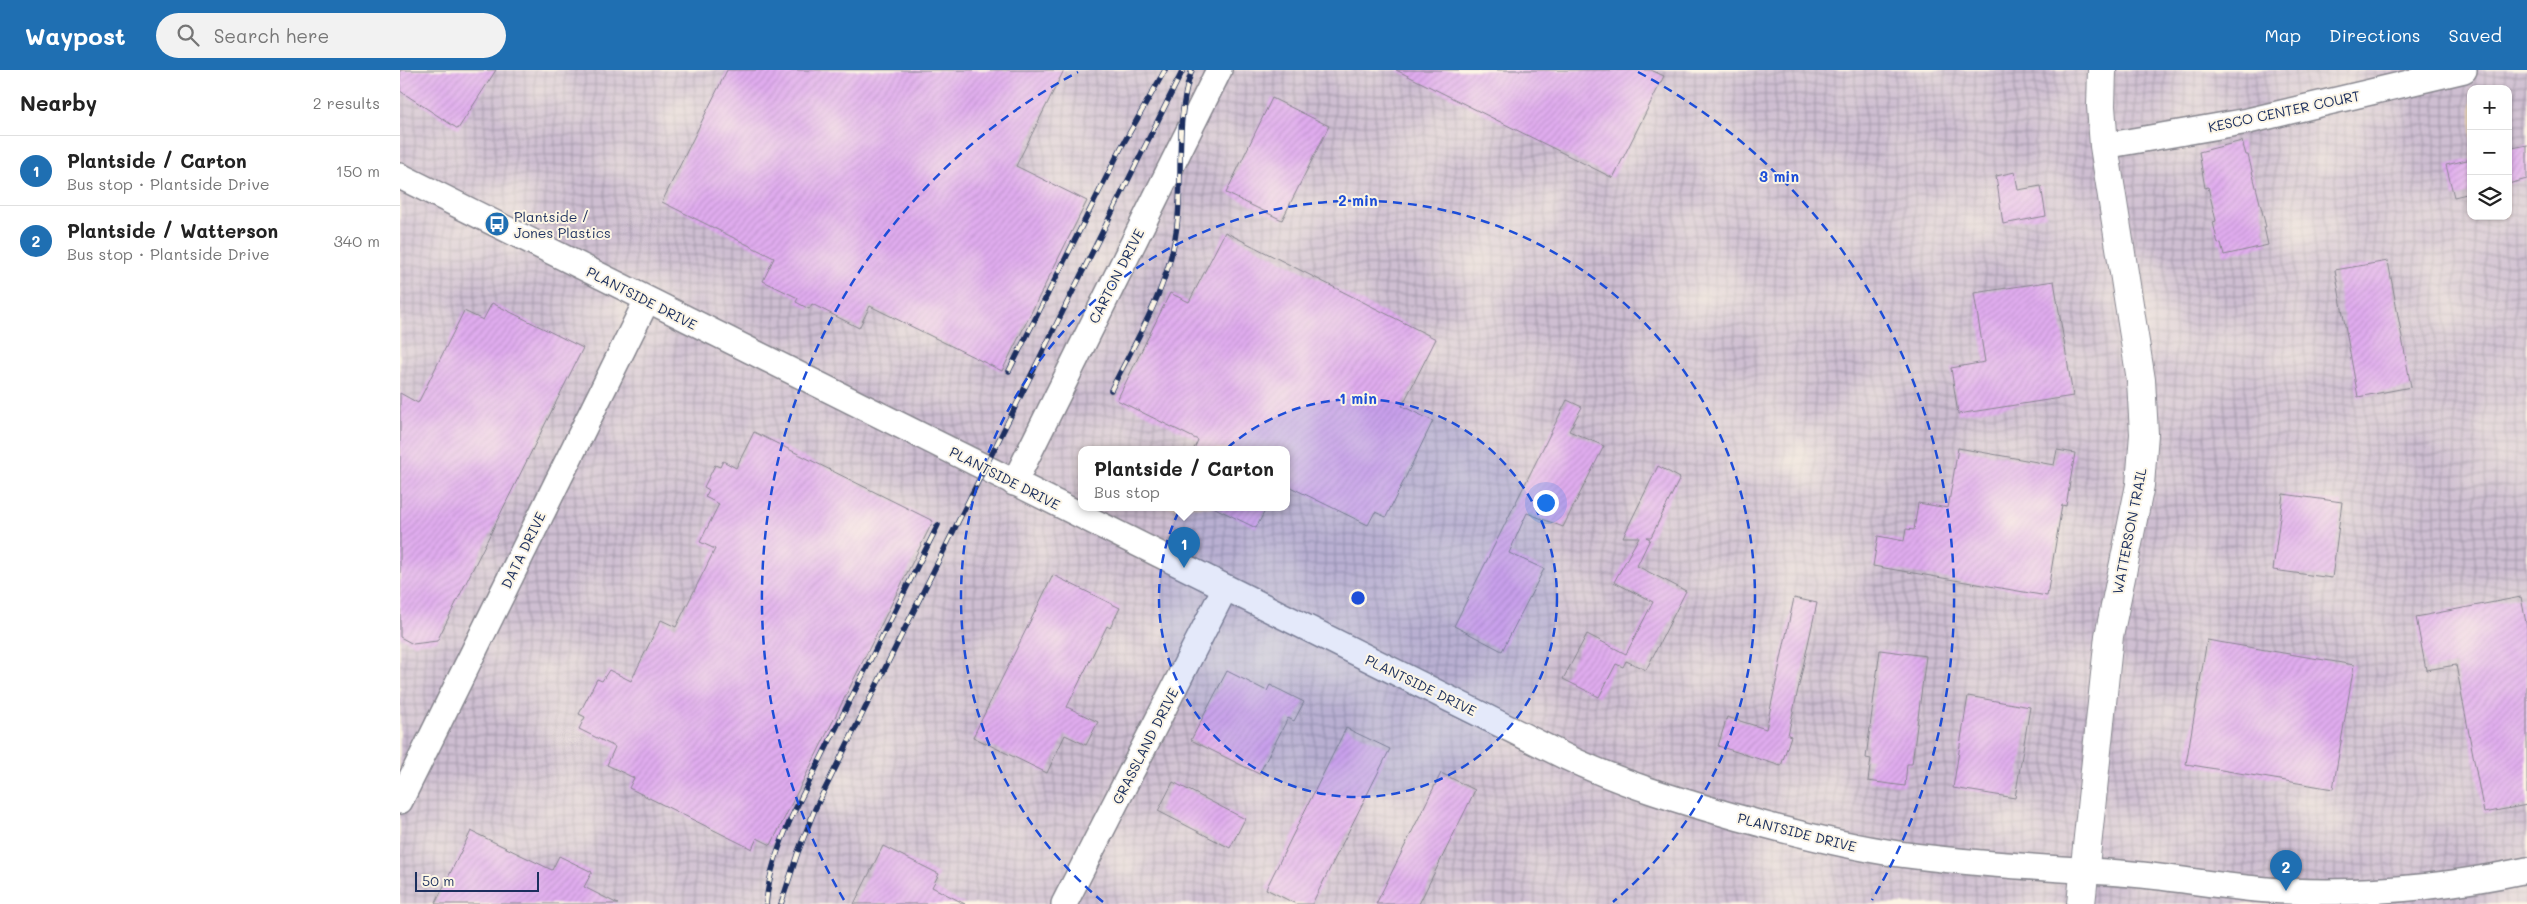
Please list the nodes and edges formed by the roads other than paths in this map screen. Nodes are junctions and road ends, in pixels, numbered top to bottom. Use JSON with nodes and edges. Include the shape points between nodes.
{"nodes":[{"id":1,"x":1220,"y":70,"type":"edge"},
{"id":2,"x":2102,"y":70,"type":"edge"},
{"id":3,"x":2464,"y":70,"type":"edge"},
{"id":4,"x":2104,"y":146,"type":"junction"},
{"id":5,"x":400,"y":176,"type":"edge"},
{"id":6,"x":647,"y":300,"type":"junction"},
{"id":7,"x":1014,"y":483,"type":"junction"},
{"id":8,"x":1225,"y":588,"type":"junction"},
{"id":9,"x":400,"y":800,"type":"edge"},
{"id":10,"x":2527,"y":870,"type":"edge"},
{"id":11,"x":2084,"y":872,"type":"junction"},
{"id":12,"x":2414,"y":897,"type":"edge"},
{"id":13,"x":1064,"y":904,"type":"edge"},
{"id":14,"x":2081,"y":904,"type":"edge"}],
"edges":[{"from":1,"to":7,"type":"street","name":"CARTON DRIVE"},
{"from":2,"to":4,"type":"main road","name":"WATTERSON TRAIL"},
{"from":3,"to":4,"type":"street","name":"KESCO CENTER COURT","via":[[2248,121]]},
{"from":4,"to":11,"type":"main road","name":"WATTERSON TRAIL","via":[[2141,380],[2144,434],[2140,485],[2108,636]]},
{"from":5,"to":6,"type":"street","name":"PLANTSIDE DRIVE"},
{"from":6,"to":7,"type":"street","name":"PLANTSIDE DRIVE"},
{"from":6,"to":9,"type":"street","name":"DATA DRIVE"},
{"from":7,"to":8,"type":"street","name":"PLANTSIDE DRIVE"},
{"from":8,"to":11,"type":"street","name":"PLANTSIDE DRIVE","via":[[1606,776],[1669,798],[1833,843],[1953,860]]},
{"from":8,"to":13,"type":"street","name":"GRASSLAND DRIVE"},
{"from":10,"to":12,"type":"street","name":"PLANTSIDE DRIVE"},
{"from":11,"to":12,"type":"street","name":"PLANTSIDE DRIVE","via":[[2286,891]]},
{"from":11,"to":14,"type":"main road","name":"WATTERSON TRAIL"}]}
